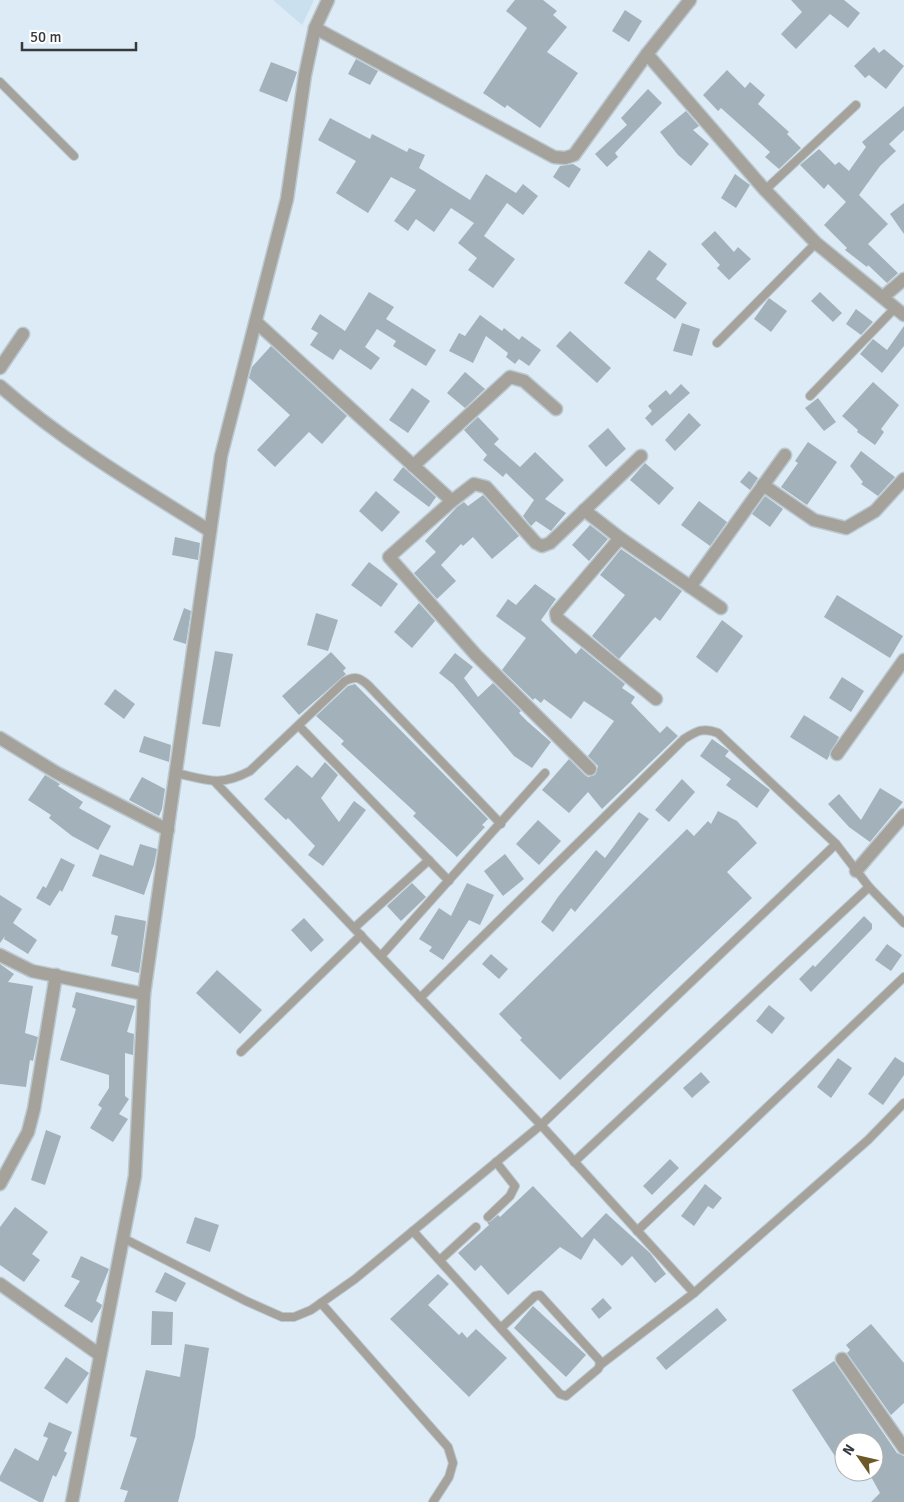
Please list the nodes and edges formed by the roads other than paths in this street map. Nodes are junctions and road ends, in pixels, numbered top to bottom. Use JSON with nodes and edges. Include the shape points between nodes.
{"nodes":[{"id":1,"x":328,"y":0,"type":"edge"},
{"id":2,"x":690,"y":0,"type":"edge"},
{"id":3,"x":316,"y":28,"type":"junction"},
{"id":4,"x":646,"y":54,"type":"junction"},
{"id":5,"x":0,"y":82,"type":"edge"},
{"id":6,"x":856,"y":104,"type":"dead end"},
{"id":7,"x":74,"y":156,"type":"dead end"},
{"id":8,"x":765,"y":190,"type":"junction"},
{"id":9,"x":816,"y":243,"type":"junction"},
{"id":10,"x":904,"y":279,"type":"edge"},
{"id":11,"x":883,"y":297,"type":"junction"},
{"id":12,"x":900,"y":312,"type":"edge"},
{"id":13,"x":256,"y":322,"type":"junction"},
{"id":14,"x":23,"y":334,"type":"dead end"},
{"id":15,"x":717,"y":343,"type":"dead end"},
{"id":16,"x":0,"y":368,"type":"edge"},
{"id":17,"x":0,"y":386,"type":"edge"},
{"id":18,"x":810,"y":396,"type":"dead end"},
{"id":19,"x":556,"y":408,"type":"dead end"},
{"id":20,"x":784,"y":455,"type":"dead end"},
{"id":21,"x":641,"y":456,"type":"dead end"},
{"id":22,"x":413,"y":466,"type":"junction"},
{"id":23,"x":904,"y":479,"type":"edge"},
{"id":24,"x":763,"y":485,"type":"junction"},
{"id":25,"x":452,"y":501,"type":"junction"},
{"id":26,"x":584,"y":510,"type":"junction"},
{"id":27,"x":210,"y":531,"type":"junction"},
{"id":28,"x":620,"y":538,"type":"junction"},
{"id":29,"x":690,"y":587,"type":"junction"},
{"id":30,"x":720,"y":608,"type":"dead end"},
{"id":31,"x":904,"y":660,"type":"edge"},
{"id":32,"x":656,"y":700,"type":"dead end"},
{"id":33,"x":299,"y":726,"type":"junction"},
{"id":34,"x":0,"y":738,"type":"edge"},
{"id":35,"x":837,"y":754,"type":"dead end"},
{"id":36,"x":590,"y":769,"type":"dead end"},
{"id":37,"x":176,"y":773,"type":"junction"},
{"id":38,"x":545,"y":773,"type":"dead end"},
{"id":39,"x":216,"y":782,"type":"junction"},
{"id":40,"x":904,"y":814,"type":"edge"},
{"id":41,"x":501,"y":824,"type":"junction"},
{"id":42,"x":168,"y":830,"type":"junction"},
{"id":43,"x":836,"y":844,"type":"junction"},
{"id":44,"x":429,"y":860,"type":"junction"},
{"id":45,"x":856,"y":871,"type":"junction"},
{"id":46,"x":449,"y":881,"type":"junction"},
{"id":47,"x":869,"y":887,"type":"junction"},
{"id":48,"x":904,"y":923,"type":"edge"},
{"id":49,"x":354,"y":928,"type":"junction"},
{"id":50,"x":361,"y":935,"type":"junction"},
{"id":51,"x":0,"y":955,"type":"edge"},
{"id":52,"x":380,"y":956,"type":"junction"},
{"id":53,"x":56,"y":975,"type":"junction"},
{"id":54,"x":904,"y":977,"type":"edge"},
{"id":55,"x":144,"y":994,"type":"junction"},
{"id":56,"x":420,"y":998,"type":"junction"},
{"id":57,"x":241,"y":1052,"type":"dead end"},
{"id":58,"x":904,"y":1104,"type":"edge"},
{"id":59,"x":541,"y":1125,"type":"junction"},
{"id":60,"x":496,"y":1162,"type":"junction"},
{"id":61,"x":574,"y":1162,"type":"junction"},
{"id":62,"x":0,"y":1184,"type":"edge"},
{"id":63,"x":488,"y":1217,"type":"dead end"},
{"id":64,"x":476,"y":1227,"type":"dead end"},
{"id":65,"x":413,"y":1231,"type":"junction"},
{"id":66,"x":637,"y":1231,"type":"junction"},
{"id":67,"x":123,"y":1238,"type":"junction"},
{"id":68,"x":440,"y":1260,"type":"junction"},
{"id":69,"x":0,"y":1284,"type":"edge"},
{"id":70,"x":694,"y":1293,"type":"junction"},
{"id":71,"x":321,"y":1303,"type":"junction"},
{"id":72,"x":501,"y":1328,"type":"junction"},
{"id":73,"x":100,"y":1355,"type":"junction"},
{"id":74,"x":842,"y":1359,"type":"dead end"},
{"id":75,"x":600,"y":1365,"type":"junction"},
{"id":76,"x":904,"y":1448,"type":"edge"},
{"id":77,"x":72,"y":1502,"type":"edge"},
{"id":78,"x":433,"y":1502,"type":"edge"}],
"edges":[{"from":1,"to":3,"type":"street"},
{"from":2,"to":4,"type":"street"},
{"from":3,"to":4,"type":"street","via":[[554,157],[565,158],[574,154]]},
{"from":3,"to":13,"type":"street","via":[[305,75],[287,199]]},
{"from":4,"to":8,"type":"street"},
{"from":5,"to":7,"type":"lane"},
{"from":6,"to":8,"type":"lane"},
{"from":8,"to":9,"type":"street"},
{"from":9,"to":11,"type":"street"},
{"from":9,"to":15,"type":"lane"},
{"from":10,"to":11,"type":"street"},
{"from":11,"to":12,"type":"street"},
{"from":12,"to":18,"type":"lane"},
{"from":13,"to":22,"type":"street"},
{"from":13,"to":27,"type":"street","via":[[221,456]]},
{"from":14,"to":16,"type":"street"},
{"from":17,"to":27,"type":"street","via":[[97,460]]},
{"from":19,"to":22,"type":"street","via":[[524,381],[510,377]]},
{"from":20,"to":24,"type":"street"},
{"from":21,"to":26,"type":"street"},
{"from":22,"to":25,"type":"street"},
{"from":23,"to":24,"type":"street","via":[[875,512],[846,528],[814,520]]},
{"from":24,"to":29,"type":"street"},
{"from":25,"to":26,"type":"street","via":[[474,484],[486,486],[542,546],[550,544]]},
{"from":25,"to":36,"type":"street","via":[[389,557],[476,655]]},
{"from":26,"to":28,"type":"street"},
{"from":27,"to":37,"type":"street"},
{"from":28,"to":29,"type":"street"},
{"from":28,"to":32,"type":"street","via":[[556,613],[557,618]]},
{"from":29,"to":30,"type":"street"},
{"from":31,"to":35,"type":"street"},
{"from":33,"to":39,"type":"lane","via":[[250,771]]},
{"from":33,"to":41,"type":"lane","via":[[345,681],[360,678]]},
{"from":33,"to":44,"type":"lane"},
{"from":34,"to":42,"type":"street","via":[[57,773]]},
{"from":37,"to":39,"type":"lane"},
{"from":37,"to":42,"type":"street"},
{"from":38,"to":41,"type":"lane"},
{"from":39,"to":49,"type":"lane"},
{"from":40,"to":45,"type":"street"},
{"from":41,"to":46,"type":"lane"},
{"from":42,"to":55,"type":"street"},
{"from":43,"to":45,"type":"lane"},
{"from":43,"to":56,"type":"lane","via":[[718,734],[707,729],[698,731],[684,739]]},
{"from":43,"to":59,"type":"lane"},
{"from":44,"to":46,"type":"lane"},
{"from":44,"to":49,"type":"lane"},
{"from":45,"to":47,"type":"lane"},
{"from":46,"to":52,"type":"lane"},
{"from":47,"to":48,"type":"lane"},
{"from":47,"to":61,"type":"lane"},
{"from":49,"to":50,"type":"lane"},
{"from":50,"to":52,"type":"lane"},
{"from":50,"to":57,"type":"lane"},
{"from":51,"to":53,"type":"street","via":[[32,971]]},
{"from":52,"to":56,"type":"lane"},
{"from":53,"to":55,"type":"street"},
{"from":53,"to":62,"type":"street","via":[[28,1132]]},
{"from":54,"to":66,"type":"lane"},
{"from":55,"to":67,"type":"street","via":[[135,1176]]},
{"from":56,"to":59,"type":"lane"},
{"from":58,"to":70,"type":"lane","via":[[868,1140]]},
{"from":59,"to":60,"type":"lane"},
{"from":59,"to":61,"type":"lane"},
{"from":60,"to":63,"type":"lane","via":[[513,1182],[514,1192]]},
{"from":60,"to":65,"type":"lane"},
{"from":61,"to":66,"type":"lane"},
{"from":64,"to":68,"type":"lane"},
{"from":65,"to":68,"type":"lane"},
{"from":65,"to":71,"type":"lane"},
{"from":66,"to":70,"type":"lane"},
{"from":67,"to":71,"type":"lane","via":[[282,1317],[294,1317]]},
{"from":67,"to":73,"type":"street"},
{"from":68,"to":72,"type":"lane"},
{"from":69,"to":73,"type":"street"},
{"from":70,"to":75,"type":"lane"},
{"from":71,"to":78,"type":"lane","via":[[448,1447],[453,1463],[449,1477]]},
{"from":72,"to":75,"type":"lane","via":[[562,1395],[568,1395]]},
{"from":72,"to":75,"type":"lane","via":[[540,1295]]},
{"from":73,"to":77,"type":"street"},
{"from":74,"to":76,"type":"street"}]}
